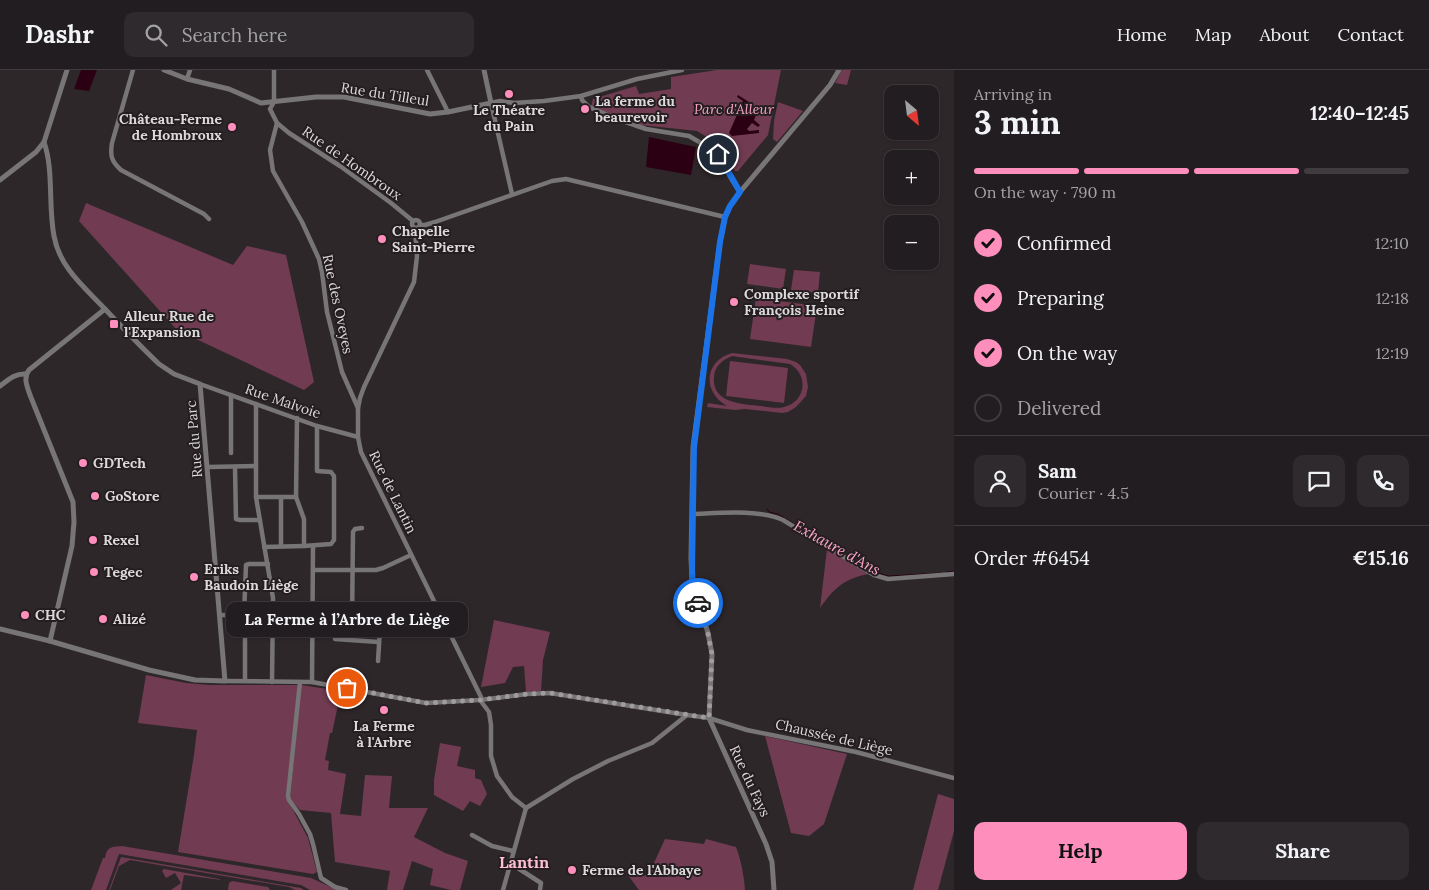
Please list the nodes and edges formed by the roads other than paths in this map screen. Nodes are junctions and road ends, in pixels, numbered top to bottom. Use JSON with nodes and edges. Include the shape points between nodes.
{"nodes":[{"id":1,"x":67,"y":70,"type":"edge"},
{"id":2,"x":133,"y":70,"type":"edge"},
{"id":3,"x":164,"y":70,"type":"edge"},
{"id":4,"x":190,"y":70,"type":"edge"},
{"id":5,"x":274,"y":70,"type":"edge"},
{"id":6,"x":428,"y":70,"type":"edge"},
{"id":7,"x":484,"y":70,"type":"edge"},
{"id":8,"x":682,"y":70,"type":"edge"},
{"id":9,"x":840,"y":70,"type":"edge"},
{"id":10,"x":187,"y":79,"type":"junction"},
{"id":11,"x":581,"y":96,"type":"junction"},
{"id":12,"x":274,"y":102,"type":"junction"},
{"id":13,"x":491,"y":103,"type":"junction"},
{"id":14,"x":448,"y":112,"type":"junction"},
{"id":15,"x":276,"y":123,"type":"junction"},
{"id":16,"x":44,"y":142,"type":"junction"},
{"id":17,"x":0,"y":180,"type":"edge"},
{"id":18,"x":740,"y":192,"type":"junction"},
{"id":19,"x":512,"y":194,"type":"junction"},
{"id":20,"x":725,"y":217,"type":"junction"},
{"id":21,"x":209,"y":219,"type":"dead end"},
{"id":22,"x":413,"y":221,"type":"junction"},
{"id":23,"x":421,"y":225,"type":"junction"},
{"id":24,"x":415,"y":228,"type":"junction"},
{"id":25,"x":105,"y":309,"type":"junction"},
{"id":26,"x":26,"y":374,"type":"junction"},
{"id":27,"x":200,"y":384,"type":"junction"},
{"id":28,"x":0,"y":386,"type":"edge"},
{"id":29,"x":232,"y":395,"type":"junction"},
{"id":30,"x":256,"y":404,"type":"junction"},
{"id":31,"x":358,"y":408,"type":"junction"},
{"id":32,"x":297,"y":418,"type":"junction"},
{"id":33,"x":317,"y":426,"type":"junction"},
{"id":34,"x":358,"y":437,"type":"junction"},
{"id":35,"x":231,"y":453,"type":"dead end"},
{"id":36,"x":256,"y":466,"type":"junction"},
{"id":37,"x":208,"y":467,"type":"junction"},
{"id":38,"x":235,"y":467,"type":"junction"},
{"id":39,"x":256,"y":497,"type":"junction"},
{"id":40,"x":281,"y":497,"type":"junction"},
{"id":41,"x":296,"y":497,"type":"junction"},
{"id":42,"x":693,"y":514,"type":"junction"},
{"id":43,"x":260,"y":520,"type":"junction"},
{"id":44,"x":362,"y":528,"type":"dead end"},
{"id":45,"x":281,"y":546,"type":"junction"},
{"id":46,"x":304,"y":546,"type":"junction"},
{"id":47,"x":313,"y":546,"type":"junction"},
{"id":48,"x":264,"y":547,"type":"junction"},
{"id":49,"x":411,"y":555,"type":"junction"},
{"id":50,"x":268,"y":564,"type":"junction"},
{"id":51,"x":313,"y":570,"type":"junction"},
{"id":52,"x":353,"y":570,"type":"junction"},
{"id":53,"x":954,"y":574,"type":"edge"},
{"id":54,"x":220,"y":615,"type":"junction"},
{"id":55,"x":244,"y":615,"type":"junction"},
{"id":56,"x":273,"y":616,"type":"junction"},
{"id":57,"x":397,"y":619,"type":"dead end"},
{"id":58,"x":312,"y":624,"type":"junction"},
{"id":59,"x":352,"y":625,"type":"junction"},
{"id":60,"x":380,"y":629,"type":"junction"},
{"id":61,"x":0,"y":630,"type":"edge"},
{"id":62,"x":246,"y":630,"type":"dead end"},
{"id":63,"x":335,"y":639,"type":"dead end"},
{"id":64,"x":50,"y":641,"type":"junction"},
{"id":65,"x":379,"y":642,"type":"junction"},
{"id":66,"x":378,"y":661,"type":"dead end"},
{"id":67,"x":225,"y":681,"type":"junction"},
{"id":68,"x":245,"y":681,"type":"junction"},
{"id":69,"x":272,"y":682,"type":"junction"},
{"id":70,"x":300,"y":682,"type":"junction"},
{"id":71,"x":312,"y":682,"type":"junction"},
{"id":72,"x":480,"y":700,"type":"junction"},
{"id":73,"x":687,"y":715,"type":"junction"},
{"id":74,"x":709,"y":718,"type":"junction"},
{"id":75,"x":954,"y":778,"type":"edge"},
{"id":76,"x":526,"y":808,"type":"junction"},
{"id":77,"x":472,"y":835,"type":"dead end"},
{"id":78,"x":514,"y":851,"type":"junction"},
{"id":79,"x":510,"y":863,"type":"junction"},
{"id":80,"x":346,"y":890,"type":"edge"},
{"id":81,"x":503,"y":890,"type":"edge"},
{"id":82,"x":540,"y":890,"type":"edge"},
{"id":83,"x":774,"y":890,"type":"edge"}],
"edges":[{"from":1,"to":16,"type":"street"},
{"from":2,"to":21,"type":"street","via":[[112,143],[110,153],[113,162],[120,170]]},
{"from":3,"to":10,"type":"street","name":"Rue du Tilleul"},
{"from":4,"to":10,"type":"street"},
{"from":5,"to":12,"type":"street"},
{"from":6,"to":14,"type":"street"},
{"from":7,"to":13,"type":"street"},
{"from":8,"to":11,"type":"street","via":[[637,79]]},
{"from":9,"to":18,"type":"street"},
{"from":10,"to":12,"type":"street","name":"Rue du Tilleul","via":[[229,89],[261,103]]},
{"from":11,"to":13,"type":"street"},
{"from":11,"to":18,"type":"street","via":[[589,107],[617,120],[689,136],[701,143],[718,154]]},
{"from":12,"to":14,"type":"street","name":"Rue du Tilleul","via":[[344,97],[430,114]]},
{"from":12,"to":15,"type":"street","name":"Rue des Oveyes","via":[[270,109]]},
{"from":13,"to":14,"type":"street","name":"Rue du Tilleul"},
{"from":13,"to":19,"type":"street"},
{"from":15,"to":22,"type":"street","name":"Rue de Hombroux","via":[[355,176]]},
{"from":15,"to":31,"type":"street","name":"Rue des Oveyes","via":[[270,150],[273,171],[319,258],[327,312],[342,372]]},
{"from":16,"to":17,"type":"street"},
{"from":16,"to":25,"type":"street","name":"Rue du Parc","via":[[48,154],[54,238],[60,256],[71,274]]},
{"from":18,"to":20,"type":"street"},
{"from":19,"to":20,"type":"street","via":[[566,179]]},
{"from":19,"to":23,"type":"street"},
{"from":20,"to":42,"type":"street","name":"Rue du Fays","via":[[694,447]]},
{"from":22,"to":23,"type":"street","via":[[418,220]]},
{"from":22,"to":24,"type":"street"},
{"from":23,"to":24,"type":"street"},
{"from":24,"to":31,"type":"street","name":"Rue de Lantin","via":[[417,256],[414,282],[364,387]]},
{"from":25,"to":26,"type":"street"},
{"from":25,"to":27,"type":"street","name":"Rue du Parc","via":[[159,364]]},
{"from":26,"to":28,"type":"street","via":[[11,377]]},
{"from":26,"to":64,"type":"street","via":[[28,389],[73,502],[72,546]]},
{"from":27,"to":29,"type":"street","name":"Rue Malvoie"},
{"from":27,"to":37,"type":"street","name":"Rue du Parc"},
{"from":29,"to":30,"type":"street","name":"Rue Malvoie"},
{"from":29,"to":35,"type":"street"},
{"from":30,"to":32,"type":"street","name":"Rue Malvoie"},
{"from":30,"to":36,"type":"street"},
{"from":31,"to":34,"type":"street","name":"Rue de Lantin"},
{"from":32,"to":33,"type":"street","name":"Rue Malvoie"},
{"from":32,"to":41,"type":"street"},
{"from":33,"to":34,"type":"street","name":"Rue Malvoie"},
{"from":33,"to":47,"type":"street","via":[[317,471],[334,474],[333,542]]},
{"from":34,"to":49,"type":"street","name":"Rue de Lantin","via":[[361,452]]},
{"from":36,"to":38,"type":"street"},
{"from":36,"to":39,"type":"street"},
{"from":37,"to":38,"type":"street"},
{"from":37,"to":54,"type":"street","name":"Rue du Parc"},
{"from":38,"to":43,"type":"street","via":[[236,519]]},
{"from":39,"to":40,"type":"street"},
{"from":39,"to":43,"type":"street"},
{"from":40,"to":41,"type":"street"},
{"from":40,"to":45,"type":"street"},
{"from":41,"to":46,"type":"street","via":[[304,518]]},
{"from":42,"to":53,"type":"street","via":[[759,513],[772,516],[888,579]]},
{"from":42,"to":74,"type":"street","name":"Rue du Fays","via":[[692,582],[712,654]]},
{"from":43,"to":48,"type":"street"},
{"from":44,"to":52,"type":"street","via":[[353,532]]},
{"from":45,"to":46,"type":"street"},
{"from":45,"to":48,"type":"street"},
{"from":46,"to":47,"type":"street"},
{"from":47,"to":51,"type":"street"},
{"from":48,"to":50,"type":"street"},
{"from":49,"to":52,"type":"street","via":[[379,570]]},
{"from":49,"to":72,"type":"street","name":"Rue de Lantin"},
{"from":50,"to":55,"type":"street","via":[[246,565]]},
{"from":50,"to":56,"type":"street"},
{"from":51,"to":52,"type":"street"},
{"from":51,"to":58,"type":"street"},
{"from":52,"to":59,"type":"street"},
{"from":54,"to":55,"type":"street"},
{"from":54,"to":67,"type":"street","name":"Rue du Parc"},
{"from":55,"to":56,"type":"street"},
{"from":56,"to":69,"type":"street"},
{"from":57,"to":60,"type":"street","via":[[390,629]]},
{"from":58,"to":59,"type":"street"},
{"from":58,"to":71,"type":"street"},
{"from":59,"to":60,"type":"street"},
{"from":60,"to":65,"type":"street"},
{"from":61,"to":64,"type":"street"},
{"from":62,"to":68,"type":"street"},
{"from":63,"to":65,"type":"street"},
{"from":64,"to":67,"type":"street","via":[[188,679]]},
{"from":65,"to":66,"type":"street"},
{"from":67,"to":68,"type":"street","name":"Chaussée de Liège"},
{"from":68,"to":69,"type":"street","name":"Chaussée de Liège"},
{"from":69,"to":70,"type":"street","name":"Chaussée de Liège"},
{"from":70,"to":71,"type":"street","name":"Chaussée de Liège"},
{"from":70,"to":80,"type":"street","via":[[288,796],[312,839],[322,880]]},
{"from":71,"to":72,"type":"street","name":"Chaussée de Liège","via":[[426,703]]},
{"from":72,"to":73,"type":"street","name":"Chaussée de Liège","via":[[550,693]]},
{"from":72,"to":76,"type":"street","name":"Rue de Lantin","via":[[489,712],[491,756],[497,776],[512,797]]},
{"from":73,"to":74,"type":"street","name":"Chaussée de Liège"},
{"from":73,"to":76,"type":"street","via":[[652,743],[608,760]]},
{"from":74,"to":75,"type":"street","name":"Chaussée de Liège","via":[[747,730],[856,752]]},
{"from":74,"to":83,"type":"street","name":"Rue du Fays","via":[[766,844],[772,862]]},
{"from":76,"to":78,"type":"street"},
{"from":77,"to":78,"type":"street","via":[[492,846]]},
{"from":78,"to":79,"type":"street"},
{"from":79,"to":81,"type":"street"},
{"from":79,"to":82,"type":"street","via":[[541,883]]}]}
